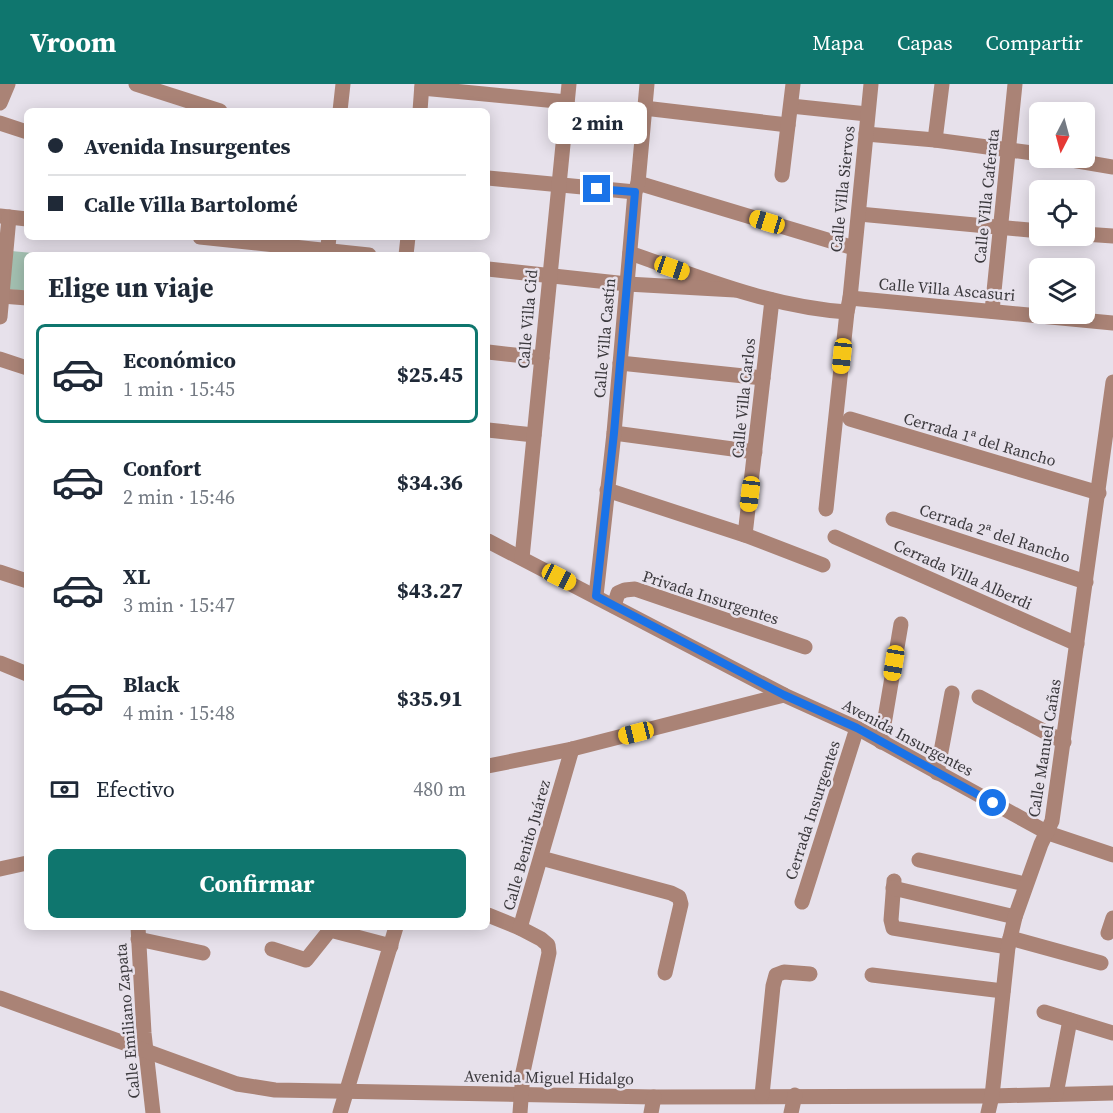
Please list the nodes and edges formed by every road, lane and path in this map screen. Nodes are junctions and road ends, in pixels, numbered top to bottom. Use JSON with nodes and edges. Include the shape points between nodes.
{"nodes":[{"id":1,"x":8,"y":84,"type":"edge"},
{"id":2,"x":136,"y":84,"type":"edge"},
{"id":3,"x":343,"y":84,"type":"edge"},
{"id":4,"x":569,"y":84,"type":"edge"},
{"id":5,"x":647,"y":84,"type":"edge"},
{"id":6,"x":793,"y":84,"type":"edge"},
{"id":7,"x":870,"y":84,"type":"edge"},
{"id":8,"x":942,"y":84,"type":"edge"},
{"id":9,"x":1015,"y":84,"type":"edge"},
{"id":10,"x":422,"y":86,"type":"edge"},
{"id":11,"x":567,"y":102,"type":"junction"},
{"id":12,"x":0,"y":103,"type":"edge"},
{"id":13,"x":791,"y":106,"type":"junction"},
{"id":14,"x":211,"y":108,"type":"edge"},
{"id":15,"x":340,"y":108,"type":"edge"},
{"id":16,"x":420,"y":108,"type":"edge"},
{"id":17,"x":644,"y":108,"type":"junction"},
{"id":18,"x":867,"y":114,"type":"junction"},
{"id":19,"x":0,"y":123,"type":"edge"},
{"id":20,"x":788,"y":125,"type":"junction"},
{"id":21,"x":24,"y":131,"type":"edge"},
{"id":22,"x":866,"y":134,"type":"junction"},
{"id":23,"x":935,"y":140,"type":"junction"},
{"id":24,"x":1008,"y":148,"type":"junction"},
{"id":25,"x":1029,"y":152,"type":"edge"},
{"id":26,"x":1095,"y":164,"type":"edge"},
{"id":27,"x":1113,"y":167,"type":"edge"},
{"id":28,"x":782,"y":175,"type":"dead end"},
{"id":29,"x":490,"y":178,"type":"edge"},
{"id":30,"x":559,"y":185,"type":"junction"},
{"id":31,"x":636,"y":188,"type":"junction"},
{"id":32,"x":859,"y":214,"type":"junction"},
{"id":33,"x":4,"y":217,"type":"edge"},
{"id":34,"x":24,"y":219,"type":"edge"},
{"id":35,"x":1001,"y":227,"type":"junction"},
{"id":36,"x":1029,"y":230,"type":"edge"},
{"id":37,"x":1095,"y":235,"type":"edge"},
{"id":38,"x":1113,"y":236,"type":"edge"},
{"id":39,"x":213,"y":240,"type":"edge"},
{"id":40,"x":247,"y":248,"type":"edge"},
{"id":41,"x":328,"y":248,"type":"edge"},
{"id":42,"x":854,"y":248,"type":"junction"},
{"id":43,"x":351,"y":252,"type":"edge"},
{"id":44,"x":630,"y":253,"type":"junction"},
{"id":45,"x":490,"y":269,"type":"edge"},
{"id":46,"x":549,"y":276,"type":"junction"},
{"id":47,"x":627,"y":284,"type":"junction"},
{"id":48,"x":735,"y":290,"type":"junction"},
{"id":49,"x":2,"y":296,"type":"junction"},
{"id":50,"x":24,"y":298,"type":"edge"},
{"id":51,"x":772,"y":300,"type":"junction"},
{"id":52,"x":849,"y":305,"type":"junction"},
{"id":53,"x":992,"y":311,"type":"junction"},
{"id":54,"x":0,"y":318,"type":"edge"},
{"id":55,"x":1113,"y":323,"type":"edge"},
{"id":56,"x":490,"y":352,"type":"edge"},
{"id":57,"x":542,"y":358,"type":"junction"},
{"id":58,"x":0,"y":359,"type":"edge"},
{"id":59,"x":620,"y":363,"type":"junction"},
{"id":60,"x":24,"y":367,"type":"edge"},
{"id":61,"x":763,"y":378,"type":"junction"},
{"id":62,"x":1113,"y":382,"type":"edge"},
{"id":63,"x":850,"y":419,"type":"dead end"},
{"id":64,"x":490,"y":430,"type":"edge"},
{"id":65,"x":614,"y":433,"type":"junction"},
{"id":66,"x":534,"y":435,"type":"junction"},
{"id":67,"x":755,"y":452,"type":"junction"},
{"id":68,"x":607,"y":490,"type":"junction"},
{"id":69,"x":1099,"y":493,"type":"junction"},
{"id":70,"x":826,"y":509,"type":"dead end"},
{"id":71,"x":893,"y":519,"type":"dead end"},
{"id":72,"x":745,"y":536,"type":"junction"},
{"id":73,"x":835,"y":537,"type":"dead end"},
{"id":74,"x":490,"y":542,"type":"edge"},
{"id":75,"x":522,"y":558,"type":"junction"},
{"id":76,"x":823,"y":565,"type":"dead end"},
{"id":77,"x":0,"y":572,"type":"edge"},
{"id":78,"x":24,"y":580,"type":"edge"},
{"id":79,"x":1086,"y":582,"type":"junction"},
{"id":80,"x":596,"y":596,"type":"junction"},
{"id":81,"x":614,"y":606,"type":"junction"},
{"id":82,"x":901,"y":624,"type":"dead end"},
{"id":83,"x":1077,"y":644,"type":"junction"},
{"id":84,"x":805,"y":647,"type":"dead end"},
{"id":85,"x":0,"y":663,"type":"edge"},
{"id":86,"x":24,"y":673,"type":"edge"},
{"id":87,"x":952,"y":693,"type":"dead end"},
{"id":88,"x":784,"y":695,"type":"junction"},
{"id":89,"x":979,"y":697,"type":"dead end"},
{"id":90,"x":857,"y":728,"type":"junction"},
{"id":91,"x":881,"y":742,"type":"junction"},
{"id":92,"x":1064,"y":742,"type":"junction"},
{"id":93,"x":572,"y":749,"type":"junction"},
{"id":94,"x":490,"y":766,"type":"edge"},
{"id":95,"x":938,"y":773,"type":"junction"},
{"id":96,"x":1048,"y":833,"type":"junction"},
{"id":97,"x":1113,"y":855,"type":"edge"},
{"id":98,"x":541,"y":858,"type":"junction"},
{"id":99,"x":919,"y":860,"type":"dead end"},
{"id":100,"x":24,"y":864,"type":"edge"},
{"id":101,"x":0,"y":869,"type":"edge"},
{"id":102,"x":1025,"y":884,"type":"junction"},
{"id":103,"x":802,"y":902,"type":"dead end"},
{"id":104,"x":490,"y":916,"type":"edge"},
{"id":105,"x":1015,"y":917,"type":"junction"},
{"id":106,"x":520,"y":928,"type":"junction"},
{"id":107,"x":330,"y":930,"type":"edge"},
{"id":108,"x":335,"y":930,"type":"edge"},
{"id":109,"x":395,"y":930,"type":"edge"},
{"id":110,"x":138,"y":933,"type":"edge"},
{"id":111,"x":1009,"y":943,"type":"junction"},
{"id":112,"x":391,"y":946,"type":"junction"},
{"id":113,"x":273,"y":949,"type":"dead end"},
{"id":114,"x":203,"y":953,"type":"dead end"},
{"id":115,"x":1101,"y":963,"type":"dead end"},
{"id":116,"x":665,"y":973,"type":"dead end"},
{"id":117,"x":810,"y":974,"type":"dead end"},
{"id":118,"x":872,"y":975,"type":"dead end"},
{"id":119,"x":1003,"y":991,"type":"junction"},
{"id":120,"x":0,"y":998,"type":"edge"},
{"id":121,"x":1044,"y":1012,"type":"dead end"},
{"id":122,"x":1070,"y":1020,"type":"junction"},
{"id":123,"x":1113,"y":1033,"type":"edge"},
{"id":124,"x":146,"y":1051,"type":"junction"},
{"id":125,"x":346,"y":1091,"type":"junction"},
{"id":126,"x":1113,"y":1093,"type":"edge"},
{"id":127,"x":1056,"y":1094,"type":"junction"},
{"id":128,"x":520,"y":1095,"type":"junction"},
{"id":129,"x":762,"y":1095,"type":"junction"},
{"id":130,"x":795,"y":1095,"type":"junction"},
{"id":131,"x":654,"y":1096,"type":"junction"},
{"id":132,"x":992,"y":1096,"type":"junction"},
{"id":133,"x":153,"y":1113,"type":"edge"},
{"id":134,"x":340,"y":1113,"type":"edge"},
{"id":135,"x":520,"y":1113,"type":"edge"},
{"id":136,"x":651,"y":1113,"type":"edge"},
{"id":137,"x":791,"y":1113,"type":"edge"},
{"id":138,"x":988,"y":1113,"type":"edge"}],
"edges":[{"from":1,"to":12,"type":"street"},
{"from":2,"to":14,"type":"street"},
{"from":3,"to":15,"type":"street"},
{"from":4,"to":11,"type":"street","name":"Calle Villa Cid"},
{"from":5,"to":17,"type":"street","name":"Calle Villa Castín"},
{"from":6,"to":13,"type":"street"},
{"from":7,"to":18,"type":"street","name":"Calle Villa Siervos"},
{"from":8,"to":23,"type":"street"},
{"from":9,"to":24,"type":"street","name":"Calle Villa Caferata"},
{"from":10,"to":11,"type":"street"},
{"from":10,"to":16,"type":"street"},
{"from":11,"to":30,"type":"street","name":"Calle Villa Cid"},
{"from":13,"to":18,"type":"street"},
{"from":13,"to":20,"type":"street"},
{"from":17,"to":20,"type":"street"},
{"from":17,"to":31,"type":"street","name":"Calle Villa Castín"},
{"from":18,"to":22,"type":"street","name":"Calle Villa Siervos"},
{"from":19,"to":21,"type":"street"},
{"from":20,"to":28,"type":"street"},
{"from":22,"to":23,"type":"street"},
{"from":22,"to":32,"type":"street","name":"Calle Villa Siervos"},
{"from":23,"to":24,"type":"street"},
{"from":24,"to":25,"type":"street"},
{"from":24,"to":35,"type":"street","name":"Calle Villa Caferata"},
{"from":26,"to":27,"type":"street"},
{"from":29,"to":30,"type":"street"},
{"from":30,"to":31,"type":"street"},
{"from":30,"to":46,"type":"street","name":"Calle Villa Cid"},
{"from":31,"to":42,"type":"street"},
{"from":31,"to":44,"type":"street","name":"Calle Villa Castín"},
{"from":32,"to":35,"type":"street"},
{"from":32,"to":42,"type":"street","name":"Calle Villa Siervos"},
{"from":33,"to":34,"type":"street"},
{"from":33,"to":49,"type":"street"},
{"from":35,"to":36,"type":"street"},
{"from":35,"to":53,"type":"street","name":"Calle Villa Caferata"},
{"from":37,"to":38,"type":"street"},
{"from":39,"to":40,"type":"street"},
{"from":40,"to":41,"type":"street"},
{"from":41,"to":43,"type":"street"},
{"from":42,"to":52,"type":"street","name":"Calle Villa Siervos"},
{"from":44,"to":47,"type":"street","name":"Calle Villa Castín"},
{"from":44,"to":48,"type":"street","name":"Calle Villa Ascasuri"},
{"from":45,"to":46,"type":"street"},
{"from":46,"to":47,"type":"street"},
{"from":46,"to":57,"type":"street","name":"Calle Villa Cid"},
{"from":47,"to":48,"type":"street"},
{"from":47,"to":59,"type":"street","name":"Calle Villa Castín"},
{"from":48,"to":51,"type":"street","name":"Calle Villa Ascasuri"},
{"from":49,"to":50,"type":"street"},
{"from":49,"to":54,"type":"street"},
{"from":51,"to":52,"type":"street","name":"Calle Villa Ascasuri","via":[[819,310]]},
{"from":51,"to":61,"type":"street","name":"Calle Villa Carlos"},
{"from":52,"to":53,"type":"street","name":"Calle Villa Ascasuri"},
{"from":52,"to":70,"type":"street","name":"Calle Villa Siervos"},
{"from":53,"to":55,"type":"street","name":"Calle Villa Ascasuri"},
{"from":56,"to":57,"type":"street"},
{"from":57,"to":66,"type":"street","name":"Calle Villa Cid"},
{"from":58,"to":60,"type":"street"},
{"from":59,"to":61,"type":"street"},
{"from":59,"to":65,"type":"street","name":"Calle Villa Castín"},
{"from":61,"to":67,"type":"street","name":"Calle Villa Carlos"},
{"from":62,"to":69,"type":"street","name":"Calle Manuel Cañas"},
{"from":63,"to":69,"type":"street","name":"Cerrada 1ª del Rancho"},
{"from":64,"to":66,"type":"street"},
{"from":65,"to":67,"type":"street"},
{"from":65,"to":68,"type":"street","name":"Calle Villa Castín"},
{"from":66,"to":75,"type":"street","name":"Calle Villa Cid"},
{"from":67,"to":72,"type":"street","name":"Calle Villa Carlos"},
{"from":68,"to":72,"type":"street"},
{"from":68,"to":80,"type":"street","name":"Calle Villa Castín"},
{"from":69,"to":79,"type":"street","name":"Calle Manuel Cañas"},
{"from":71,"to":79,"type":"street","name":"Cerrada 2ª del Rancho"},
{"from":72,"to":76,"type":"street"},
{"from":73,"to":83,"type":"street","name":"Cerrada Villa Alberdi"},
{"from":74,"to":75,"type":"street","name":"Avenida Insurgentes"},
{"from":75,"to":80,"type":"street","name":"Avenida Insurgentes"},
{"from":77,"to":78,"type":"street"},
{"from":79,"to":83,"type":"street","name":"Calle Manuel Cañas"},
{"from":80,"to":81,"type":"street","name":"Avenida Insurgentes"},
{"from":81,"to":84,"type":"street","name":"Privada Insurgentes","via":[[618,593],[635,589]]},
{"from":81,"to":88,"type":"street","name":"Avenida Insurgentes"},
{"from":82,"to":91,"type":"street"},
{"from":83,"to":92,"type":"street","name":"Calle Manuel Cañas"},
{"from":85,"to":86,"type":"street"},
{"from":87,"to":95,"type":"street"},
{"from":88,"to":90,"type":"street","name":"Avenida Insurgentes"},
{"from":88,"to":93,"type":"street"},
{"from":89,"to":92,"type":"street"},
{"from":90,"to":91,"type":"street","name":"Avenida Insurgentes"},
{"from":90,"to":103,"type":"street","name":"Cerrada Insurgentes"},
{"from":91,"to":95,"type":"street","name":"Avenida Insurgentes"},
{"from":92,"to":96,"type":"street","name":"Calle Manuel Cañas"},
{"from":93,"to":94,"type":"street"},
{"from":93,"to":98,"type":"street","name":"Calle Benito Juárez"},
{"from":95,"to":96,"type":"street","name":"Avenida Insurgentes"},
{"from":96,"to":97,"type":"street","name":"Avenida Insurgentes"},
{"from":96,"to":102,"type":"street","name":"Calle Manuel Cañas"},
{"from":98,"to":106,"type":"street","name":"Calle Benito Juárez"},
{"from":98,"to":116,"type":"street","via":[[679,897],[681,904]]},
{"from":99,"to":102,"type":"street"},
{"from":100,"to":101,"type":"street"},
{"from":102,"to":105,"type":"street","name":"Calle Manuel Cañas"},
{"from":104,"to":106,"type":"street"},
{"from":105,"to":111,"type":"street","name":"Calle Manuel Cañas"},
{"from":105,"to":111,"type":"street","via":[[894,885],[893,928]]},
{"from":106,"to":128,"type":"street","name":"Calle Benito Juárez","via":[[548,945],[549,953]]},
{"from":107,"to":113,"type":"street","via":[[306,960]]},
{"from":108,"to":112,"type":"street"},
{"from":109,"to":112,"type":"street"},
{"from":110,"to":114,"type":"street"},
{"from":110,"to":124,"type":"street","name":"Calle Emiliano Zapata"},
{"from":111,"to":115,"type":"street"},
{"from":111,"to":119,"type":"street","name":"Calle Manuel Cañas"},
{"from":112,"to":125,"type":"street"},
{"from":117,"to":129,"type":"street","via":[[776,975]]},
{"from":118,"to":119,"type":"street"},
{"from":119,"to":132,"type":"street","name":"Calle Manuel Cañas"},
{"from":120,"to":124,"type":"street","name":"Avenida Miguel Hidalgo"},
{"from":121,"to":122,"type":"street"},
{"from":122,"to":123,"type":"street"},
{"from":122,"to":127,"type":"street"},
{"from":124,"to":125,"type":"street","name":"Avenida Miguel Hidalgo","via":[[237,1084],[275,1090]]},
{"from":124,"to":133,"type":"street","name":"Calle Emiliano Zapata"},
{"from":125,"to":128,"type":"street","name":"Avenida Miguel Hidalgo"},
{"from":125,"to":134,"type":"street"},
{"from":126,"to":127,"type":"street","name":"Avenida Miguel Hidalgo"},
{"from":127,"to":132,"type":"street","name":"Avenida Miguel Hidalgo"},
{"from":128,"to":131,"type":"street","name":"Avenida Miguel Hidalgo"},
{"from":128,"to":135,"type":"street","name":"Calle Benito Juárez"},
{"from":129,"to":130,"type":"street","name":"Avenida Miguel Hidalgo"},
{"from":129,"to":131,"type":"street","name":"Avenida Miguel Hidalgo"},
{"from":130,"to":132,"type":"street","name":"Avenida Miguel Hidalgo"},
{"from":130,"to":137,"type":"street"},
{"from":131,"to":136,"type":"street"},
{"from":132,"to":138,"type":"street","name":"Calle Manuel Cañas"}]}
